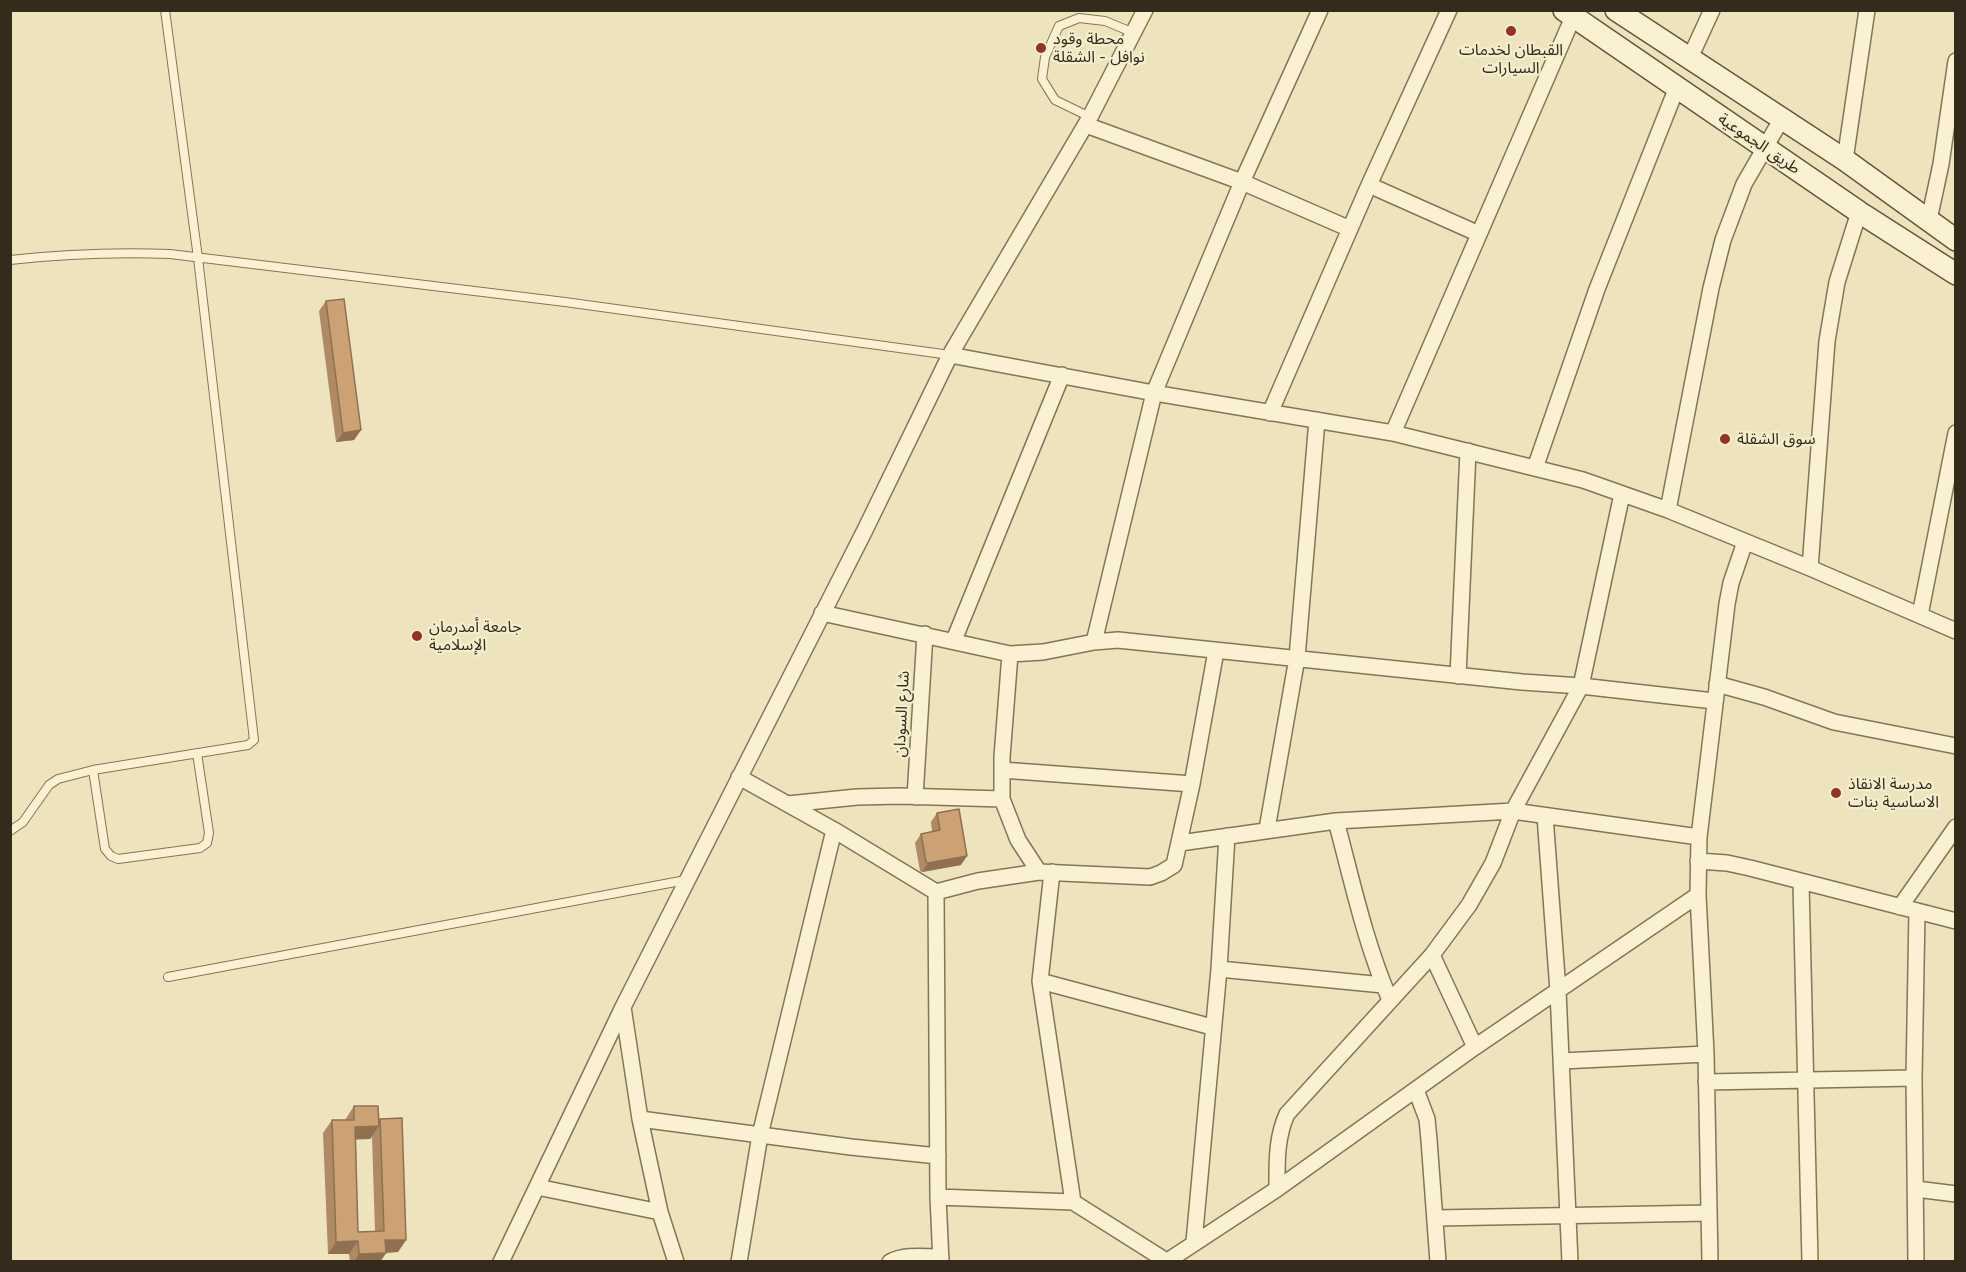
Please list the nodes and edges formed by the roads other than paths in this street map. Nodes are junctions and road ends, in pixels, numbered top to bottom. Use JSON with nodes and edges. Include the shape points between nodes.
{"nodes":[{"id":1,"x":165,"y":10,"type":"edge"},
{"id":2,"x":1145,"y":10,"type":"edge"},
{"id":3,"x":1320,"y":10,"type":"edge"},
{"id":4,"x":1449,"y":10,"type":"edge"},
{"id":5,"x":1616,"y":10,"type":"edge"},
{"id":6,"x":1713,"y":10,"type":"edge"},
{"id":7,"x":1867,"y":10,"type":"edge"},
{"id":8,"x":1568,"y":14,"type":"edge"},
{"id":9,"x":1134,"y":33,"type":"junction"},
{"id":10,"x":1689,"y":60,"type":"junction"},
{"id":11,"x":1956,"y":61,"type":"edge"},
{"id":12,"x":1677,"y":87,"type":"junction"},
{"id":13,"x":1781,"y":120,"type":"junction"},
{"id":14,"x":1088,"y":121,"type":"junction"},
{"id":15,"x":1765,"y":146,"type":"junction"},
{"id":16,"x":1845,"y":160,"type":"junction"},
{"id":17,"x":1242,"y":182,"type":"junction"},
{"id":18,"x":1369,"y":185,"type":"junction"},
{"id":19,"x":1859,"y":212,"type":"junction"},
{"id":20,"x":1929,"y":220,"type":"junction"},
{"id":21,"x":1350,"y":229,"type":"junction"},
{"id":22,"x":1479,"y":234,"type":"junction"},
{"id":23,"x":1956,"y":240,"type":"edge"},
{"id":24,"x":198,"y":258,"type":"junction"},
{"id":25,"x":10,"y":260,"type":"edge"},
{"id":26,"x":1956,"y":274,"type":"edge"},
{"id":27,"x":950,"y":355,"type":"junction"},
{"id":28,"x":1062,"y":375,"type":"junction"},
{"id":29,"x":1154,"y":393,"type":"junction"},
{"id":30,"x":1270,"y":413,"type":"junction"},
{"id":31,"x":1317,"y":420,"type":"junction"},
{"id":32,"x":1393,"y":433,"type":"junction"},
{"id":33,"x":1956,"y":433,"type":"edge"},
{"id":34,"x":1468,"y":451,"type":"junction"},
{"id":35,"x":1535,"y":468,"type":"junction"},
{"id":36,"x":1623,"y":494,"type":"junction"},
{"id":37,"x":1668,"y":510,"type":"junction"},
{"id":38,"x":1745,"y":542,"type":"junction"},
{"id":39,"x":1810,"y":568,"type":"junction"},
{"id":40,"x":822,"y":613,"type":"junction"},
{"id":41,"x":1920,"y":615,"type":"junction"},
{"id":42,"x":1956,"y":631,"type":"edge"},
{"id":43,"x":925,"y":634,"type":"junction"},
{"id":44,"x":954,"y":640,"type":"junction"},
{"id":45,"x":1094,"y":642,"type":"junction"},
{"id":46,"x":1216,"y":651,"type":"junction"},
{"id":47,"x":1010,"y":654,"type":"junction"},
{"id":48,"x":1297,"y":658,"type":"junction"},
{"id":49,"x":1458,"y":676,"type":"junction"},
{"id":50,"x":1717,"y":684,"type":"junction"},
{"id":51,"x":1581,"y":686,"type":"junction"},
{"id":52,"x":1714,"y":701,"type":"junction"},
{"id":53,"x":1956,"y":746,"type":"edge"},
{"id":54,"x":197,"y":753,"type":"junction"},
{"id":55,"x":93,"y":770,"type":"junction"},
{"id":56,"x":1002,"y":770,"type":"junction"},
{"id":57,"x":739,"y":777,"type":"junction"},
{"id":58,"x":1192,"y":784,"type":"junction"},
{"id":59,"x":915,"y":797,"type":"junction"},
{"id":60,"x":1002,"y":799,"type":"junction"},
{"id":61,"x":788,"y":804,"type":"junction"},
{"id":62,"x":1513,"y":811,"type":"junction"},
{"id":63,"x":1545,"y":816,"type":"junction"},
{"id":64,"x":1336,"y":821,"type":"junction"},
{"id":65,"x":1268,"y":829,"type":"junction"},
{"id":66,"x":834,"y":830,"type":"junction"},
{"id":67,"x":10,"y":831,"type":"edge"},
{"id":68,"x":1953,"y":834,"type":"edge"},
{"id":69,"x":1227,"y":836,"type":"junction"},
{"id":70,"x":1699,"y":837,"type":"junction"},
{"id":71,"x":1180,"y":843,"type":"junction"},
{"id":72,"x":1698,"y":861,"type":"junction"},
{"id":73,"x":1046,"y":872,"type":"junction"},
{"id":74,"x":688,"y":880,"type":"junction"},
{"id":75,"x":1801,"y":883,"type":"junction"},
{"id":76,"x":936,"y":892,"type":"junction"},
{"id":77,"x":1698,"y":895,"type":"junction"},
{"id":78,"x":1900,"y":907,"type":"junction"},
{"id":79,"x":1917,"y":911,"type":"junction"},
{"id":80,"x":1956,"y":921,"type":"edge"},
{"id":81,"x":1432,"y":955,"type":"junction"},
{"id":82,"x":1219,"y":969,"type":"junction"},
{"id":83,"x":168,"y":977,"type":"dead end"},
{"id":84,"x":1040,"y":981,"type":"junction"},
{"id":85,"x":1383,"y":985,"type":"junction"},
{"id":86,"x":1558,"y":991,"type":"junction"},
{"id":87,"x":1390,"y":1000,"type":"junction"},
{"id":88,"x":623,"y":1007,"type":"junction"},
{"id":89,"x":1212,"y":1027,"type":"junction"},
{"id":90,"x":1475,"y":1047,"type":"junction"},
{"id":91,"x":1706,"y":1054,"type":"junction"},
{"id":92,"x":1562,"y":1061,"type":"junction"},
{"id":93,"x":1914,"y":1078,"type":"junction"},
{"id":94,"x":1807,"y":1079,"type":"junction"},
{"id":95,"x":1706,"y":1082,"type":"junction"},
{"id":96,"x":1416,"y":1090,"type":"junction"},
{"id":97,"x":640,"y":1119,"type":"junction"},
{"id":98,"x":760,"y":1135,"type":"junction"},
{"id":99,"x":938,"y":1156,"type":"junction"},
{"id":100,"x":537,"y":1187,"type":"junction"},
{"id":101,"x":1277,"y":1189,"type":"junction"},
{"id":102,"x":1916,"y":1189,"type":"junction"},
{"id":103,"x":1956,"y":1194,"type":"edge"},
{"id":104,"x":938,"y":1197,"type":"junction"},
{"id":105,"x":1073,"y":1202,"type":"junction"},
{"id":106,"x":660,"y":1212,"type":"junction"},
{"id":107,"x":1709,"y":1213,"type":"junction"},
{"id":108,"x":1568,"y":1215,"type":"junction"},
{"id":109,"x":1435,"y":1218,"type":"junction"},
{"id":110,"x":1194,"y":1242,"type":"junction"},
{"id":111,"x":941,"y":1259,"type":"edge"},
{"id":112,"x":671,"y":1260,"type":"edge"},
{"id":113,"x":1167,"y":1261,"type":"edge"},
{"id":114,"x":501,"y":1262,"type":"edge"},
{"id":115,"x":739,"y":1262,"type":"edge"},
{"id":116,"x":890,"y":1262,"type":"edge"},
{"id":117,"x":1438,"y":1262,"type":"edge"},
{"id":118,"x":1570,"y":1262,"type":"edge"},
{"id":119,"x":1710,"y":1262,"type":"edge"},
{"id":120,"x":1809,"y":1262,"type":"edge"},
{"id":121,"x":1916,"y":1262,"type":"edge"}],
"edges":[{"from":1,"to":24,"type":"lane"},
{"from":2,"to":9,"type":"street"},
{"from":3,"to":17,"type":"street"},
{"from":4,"to":18,"type":"street"},
{"from":5,"to":10,"type":"main road","name":"طريق الجموعية"},
{"from":6,"to":10,"type":"street"},
{"from":7,"to":16,"type":"street"},
{"from":8,"to":12,"type":"main road","name":"طريق الجموعية"},
{"from":8,"to":22,"type":"street"},
{"from":9,"to":14,"type":"street"},
{"from":9,"to":14,"type":"lane","via":[[1105,21],[1079,18],[1059,26],[1045,57],[1042,79],[1055,100]]},
{"from":10,"to":13,"type":"main road","name":"طريق الجموعية"},
{"from":11,"to":20,"type":"street"},
{"from":12,"to":15,"type":"main road","name":"طريق الجموعية"},
{"from":12,"to":35,"type":"street","via":[[1597,289]]},
{"from":13,"to":15,"type":"street"},
{"from":13,"to":16,"type":"main road","name":"طريق الجموعية"},
{"from":14,"to":17,"type":"street"},
{"from":14,"to":27,"type":"street"},
{"from":15,"to":19,"type":"main road","name":"طريق الجموعية"},
{"from":15,"to":37,"type":"street","via":[[1744,184],[1723,240]]},
{"from":16,"to":20,"type":"main road","name":"طريق الجموعية"},
{"from":17,"to":21,"type":"street"},
{"from":17,"to":29,"type":"street"},
{"from":18,"to":21,"type":"street"},
{"from":18,"to":22,"type":"street"},
{"from":19,"to":26,"type":"main road","name":"طريق الجموعية"},
{"from":19,"to":39,"type":"street","via":[[1837,282],[1827,341]]},
{"from":20,"to":23,"type":"main road","name":"طريق الجموعية"},
{"from":21,"to":30,"type":"street"},
{"from":22,"to":32,"type":"street"},
{"from":24,"to":25,"type":"lane","via":[[124,253]]},
{"from":24,"to":27,"type":"lane","via":[[577,303]]},
{"from":24,"to":54,"type":"lane","via":[[254,740],[248,745]]},
{"from":27,"to":28,"type":"street"},
{"from":27,"to":40,"type":"street"},
{"from":28,"to":29,"type":"street"},
{"from":28,"to":44,"type":"street"},
{"from":29,"to":30,"type":"street"},
{"from":29,"to":45,"type":"street"},
{"from":30,"to":31,"type":"street"},
{"from":31,"to":32,"type":"street"},
{"from":31,"to":48,"type":"street"},
{"from":32,"to":34,"type":"street"},
{"from":33,"to":41,"type":"street"},
{"from":34,"to":35,"type":"street"},
{"from":34,"to":49,"type":"street"},
{"from":35,"to":36,"type":"street"},
{"from":36,"to":37,"type":"street"},
{"from":36,"to":51,"type":"street"},
{"from":37,"to":38,"type":"street"},
{"from":38,"to":39,"type":"street"},
{"from":38,"to":50,"type":"street","via":[[1731,583]]},
{"from":39,"to":41,"type":"street"},
{"from":40,"to":43,"type":"street"},
{"from":40,"to":57,"type":"street"},
{"from":41,"to":42,"type":"street"},
{"from":43,"to":44,"type":"street"},
{"from":43,"to":59,"type":"street","name":"شارع السودان"},
{"from":44,"to":47,"type":"street"},
{"from":45,"to":46,"type":"street","via":[[1129,641]]},
{"from":45,"to":47,"type":"street"},
{"from":46,"to":48,"type":"street"},
{"from":46,"to":58,"type":"street"},
{"from":47,"to":56,"type":"street"},
{"from":48,"to":49,"type":"street"},
{"from":48,"to":65,"type":"street"},
{"from":49,"to":51,"type":"street"},
{"from":50,"to":52,"type":"street"},
{"from":50,"to":53,"type":"street","via":[[1841,724]]},
{"from":51,"to":52,"type":"street"},
{"from":51,"to":62,"type":"street"},
{"from":52,"to":70,"type":"street"},
{"from":54,"to":55,"type":"lane"},
{"from":54,"to":55,"type":"lane","via":[[209,833],[207,843],[200,848],[118,859],[111,856],[105,849]]},
{"from":55,"to":67,"type":"lane","via":[[58,779],[23,822]]},
{"from":56,"to":58,"type":"street"},
{"from":56,"to":60,"type":"street"},
{"from":57,"to":61,"type":"street"},
{"from":57,"to":74,"type":"street"},
{"from":58,"to":71,"type":"street"},
{"from":59,"to":60,"type":"street"},
{"from":59,"to":61,"type":"street","via":[[857,797]]},
{"from":60,"to":73,"type":"street","via":[[1018,840]]},
{"from":61,"to":66,"type":"street"},
{"from":62,"to":63,"type":"street"},
{"from":62,"to":64,"type":"street"},
{"from":62,"to":81,"type":"street","via":[[1492,863],[1469,905]]},
{"from":63,"to":70,"type":"street"},
{"from":63,"to":86,"type":"street"},
{"from":64,"to":65,"type":"street"},
{"from":64,"to":85,"type":"street"},
{"from":65,"to":69,"type":"street"},
{"from":66,"to":76,"type":"street"},
{"from":66,"to":98,"type":"street"},
{"from":68,"to":78,"type":"street"},
{"from":69,"to":71,"type":"street"},
{"from":69,"to":82,"type":"street"},
{"from":70,"to":72,"type":"street"},
{"from":71,"to":73,"type":"street","via":[[1174,865],[1150,877]]},
{"from":72,"to":75,"type":"street","via":[[1750,868]]},
{"from":72,"to":77,"type":"street"},
{"from":73,"to":76,"type":"street","via":[[978,881]]},
{"from":73,"to":84,"type":"street"},
{"from":74,"to":83,"type":"lane"},
{"from":74,"to":88,"type":"street"},
{"from":75,"to":78,"type":"street"},
{"from":75,"to":94,"type":"street"},
{"from":76,"to":99,"type":"street"},
{"from":77,"to":86,"type":"street"},
{"from":77,"to":91,"type":"street"},
{"from":78,"to":79,"type":"street"},
{"from":79,"to":80,"type":"street"},
{"from":79,"to":93,"type":"street"},
{"from":81,"to":87,"type":"street"},
{"from":81,"to":90,"type":"street"},
{"from":82,"to":85,"type":"street"},
{"from":82,"to":89,"type":"street"},
{"from":84,"to":89,"type":"street"},
{"from":84,"to":105,"type":"street"},
{"from":85,"to":87,"type":"street"},
{"from":86,"to":90,"type":"street"},
{"from":86,"to":92,"type":"street"},
{"from":87,"to":101,"type":"street","via":[[1287,1114],[1278,1143]]},
{"from":88,"to":97,"type":"street"},
{"from":88,"to":100,"type":"street"},
{"from":89,"to":110,"type":"street"},
{"from":90,"to":96,"type":"street"},
{"from":91,"to":92,"type":"street"},
{"from":91,"to":95,"type":"street"},
{"from":92,"to":108,"type":"street"},
{"from":93,"to":94,"type":"street"},
{"from":93,"to":102,"type":"street"},
{"from":94,"to":95,"type":"street"},
{"from":94,"to":120,"type":"street"},
{"from":95,"to":107,"type":"street"},
{"from":96,"to":101,"type":"street"},
{"from":96,"to":109,"type":"street","via":[[1426,1119]]},
{"from":97,"to":98,"type":"street"},
{"from":97,"to":106,"type":"street"},
{"from":98,"to":99,"type":"street"},
{"from":98,"to":115,"type":"street"},
{"from":99,"to":104,"type":"street"},
{"from":100,"to":106,"type":"street"},
{"from":100,"to":114,"type":"street"},
{"from":101,"to":110,"type":"street"},
{"from":102,"to":103,"type":"street"},
{"from":102,"to":121,"type":"street"},
{"from":104,"to":105,"type":"street"},
{"from":104,"to":111,"type":"street"},
{"from":105,"to":113,"type":"street"},
{"from":106,"to":112,"type":"street"},
{"from":107,"to":108,"type":"street"},
{"from":107,"to":119,"type":"street"},
{"from":108,"to":109,"type":"street"},
{"from":108,"to":118,"type":"street"},
{"from":109,"to":117,"type":"street"},
{"from":110,"to":113,"type":"street"},
{"from":111,"to":116,"type":"street","via":[[907,1257]]}]}
